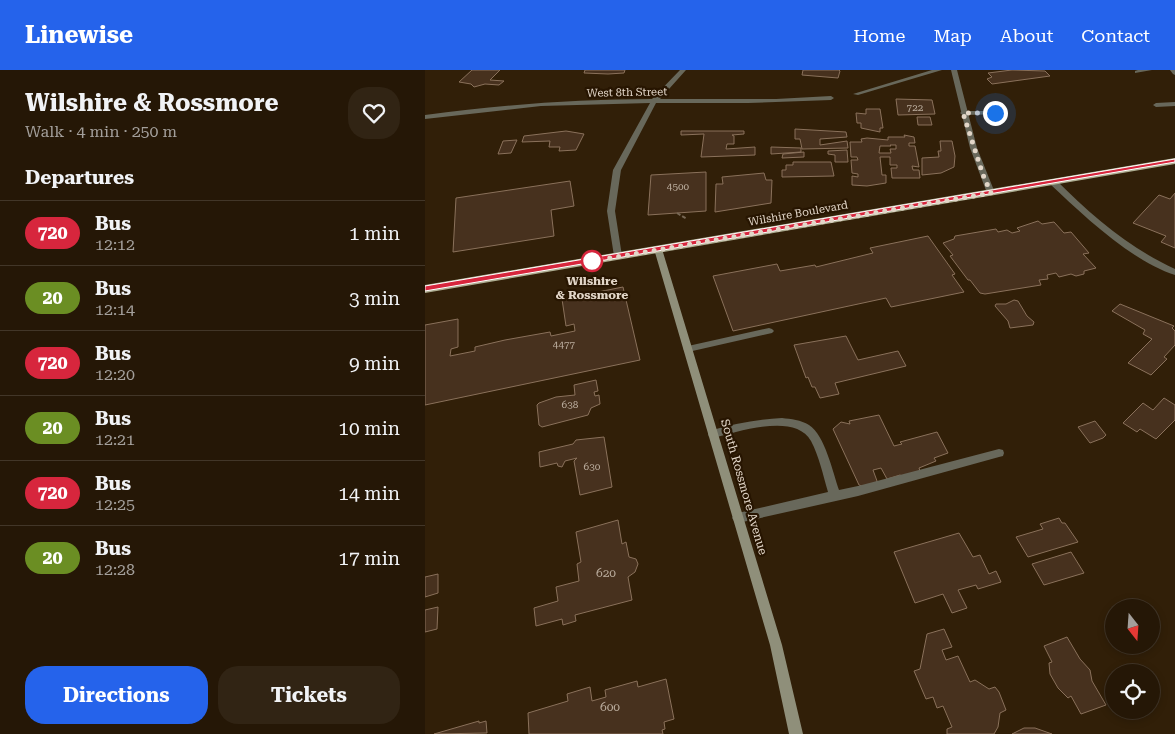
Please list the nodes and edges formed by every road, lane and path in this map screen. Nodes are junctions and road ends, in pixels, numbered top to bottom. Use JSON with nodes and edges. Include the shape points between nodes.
{"nodes":[{"id":1,"x":683,"y":70,"type":"edge"},
{"id":2,"x":939,"y":70,"type":"edge"},
{"id":3,"x":954,"y":70,"type":"edge"},
{"id":4,"x":1149,"y":70,"type":"edge"},
{"id":5,"x":1137,"y":72,"type":"dead end"},
{"id":6,"x":856,"y":94,"type":"dead end"},
{"id":7,"x":831,"y":98,"type":"dead end"},
{"id":8,"x":654,"y":100,"type":"junction"},
{"id":9,"x":1175,"y":104,"type":"edge"},
{"id":10,"x":1156,"y":105,"type":"dead end"},
{"id":11,"x":963,"y":113,"type":"junction"},
{"id":12,"x":1006,"y":113,"type":"dead end"},
{"id":13,"x":425,"y":117,"type":"edge"},
{"id":14,"x":1175,"y":161,"type":"edge"},
{"id":15,"x":1053,"y":182,"type":"junction"},
{"id":16,"x":991,"y":193,"type":"junction"},
{"id":17,"x":677,"y":213,"type":"dead end"},
{"id":18,"x":687,"y":219,"type":"dead end"},
{"id":19,"x":658,"y":249,"type":"junction"},
{"id":20,"x":618,"y":256,"type":"junction"},
{"id":21,"x":1175,"y":272,"type":"edge"},
{"id":22,"x":425,"y":288,"type":"edge"},
{"id":23,"x":769,"y":331,"type":"dead end"},
{"id":24,"x":688,"y":349,"type":"junction"},
{"id":25,"x":713,"y":434,"type":"junction"},
{"id":26,"x":999,"y":453,"type":"dead end"},
{"id":27,"x":835,"y":495,"type":"junction"},
{"id":28,"x":738,"y":518,"type":"junction"},
{"id":29,"x":796,"y":734,"type":"edge"}],
"edges":[{"from":1,"to":8,"type":"street"},
{"from":2,"to":6,"type":"street"},
{"from":3,"to":11,"type":"street"},
{"from":4,"to":5,"type":"street"},
{"from":7,"to":8,"type":"street","name":"West 8th Street"},
{"from":8,"to":13,"type":"street","name":"West 8th Street","via":[[516,106]]},
{"from":8,"to":20,"type":"street","via":[[617,170],[611,211]]},
{"from":9,"to":10,"type":"street"},
{"from":11,"to":12,"type":"street"},
{"from":11,"to":16,"type":"street"},
{"from":14,"to":15,"type":"main road","name":"Wilshire Boulevard"},
{"from":15,"to":16,"type":"main road","name":"Wilshire Boulevard"},
{"from":15,"to":21,"type":"street","via":[[1075,204],[1123,241]]},
{"from":16,"to":19,"type":"main road","name":"Wilshire Boulevard"},
{"from":17,"to":18,"type":"path"},
{"from":19,"to":20,"type":"main road","name":"Wilshire Boulevard"},
{"from":19,"to":24,"type":"main road","name":"South Rossmore Avenue"},
{"from":20,"to":22,"type":"main road","name":"Wilshire Boulevard"},
{"from":23,"to":24,"type":"street"},
{"from":24,"to":25,"type":"main road","name":"South Rossmore Avenue"},
{"from":25,"to":27,"type":"street","via":[[768,422],[785,422],[804,428],[814,435]]},
{"from":25,"to":28,"type":"main road","name":"South Rossmore Avenue"},
{"from":26,"to":27,"type":"street"},
{"from":27,"to":28,"type":"street"},
{"from":28,"to":29,"type":"main road","name":"South Rossmore Avenue","via":[[776,645]]}]}
